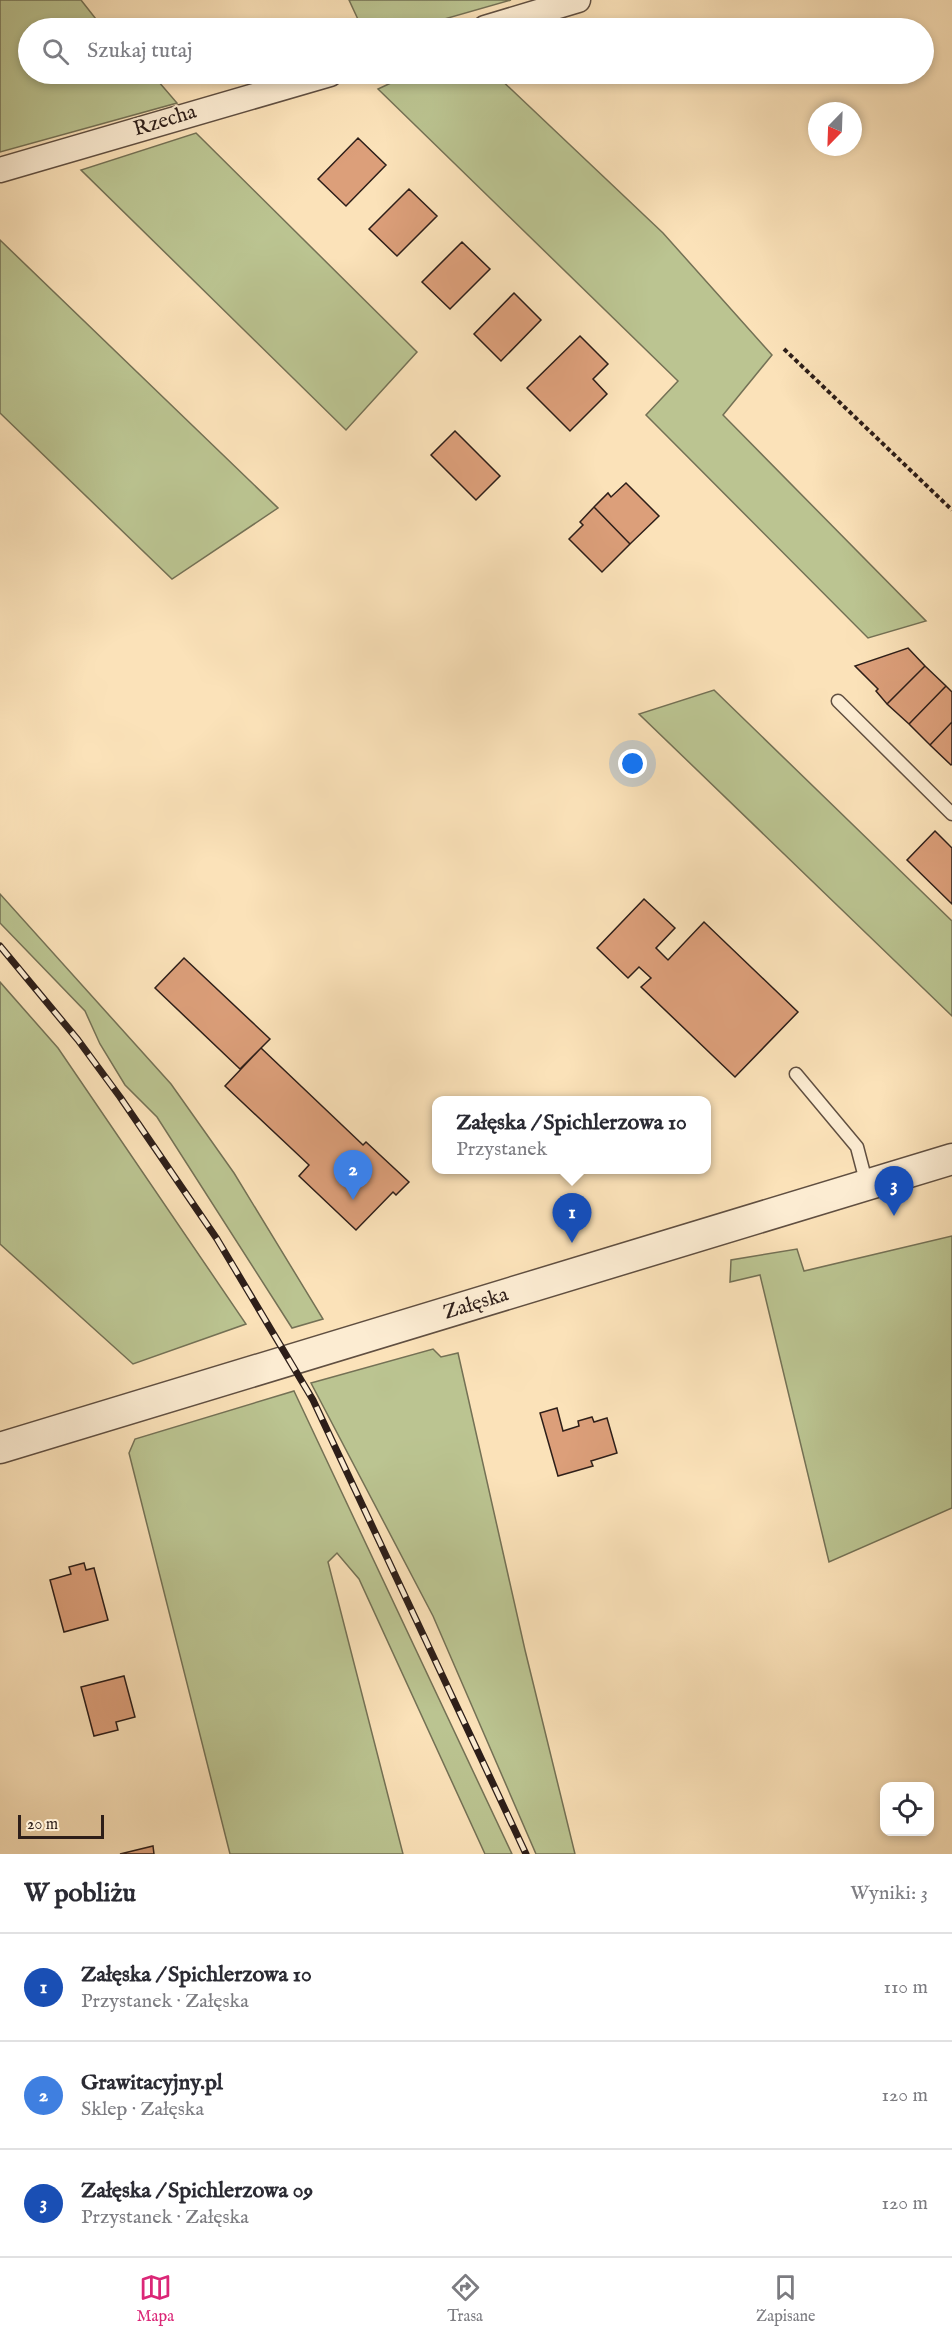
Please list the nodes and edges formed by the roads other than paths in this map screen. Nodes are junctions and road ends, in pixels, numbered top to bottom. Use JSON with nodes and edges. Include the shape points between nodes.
{"nodes":[{"id":1,"x":578,"y":0,"type":"edge"},
{"id":2,"x":518,"y":18,"type":"edge"},
{"id":3,"x":296,"y":84,"type":"edge"},
{"id":4,"x":0,"y":170,"type":"edge"},
{"id":5,"x":838,"y":701,"type":"dead end"},
{"id":6,"x":952,"y":814,"type":"edge"},
{"id":7,"x":796,"y":1074,"type":"dead end"},
{"id":8,"x":952,"y":1159,"type":"edge"},
{"id":9,"x":867,"y":1185,"type":"junction"},
{"id":10,"x":0,"y":1448,"type":"edge"}],
"edges":[{"from":1,"to":2,"type":"street"},
{"from":3,"to":4,"type":"street","name":"Rzecha"},
{"from":5,"to":6,"type":"lane"},
{"from":7,"to":9,"type":"lane","via":[[857,1147]]},
{"from":8,"to":9,"type":"street","name":"Załęska"},
{"from":9,"to":10,"type":"street","name":"Załęska"}]}
